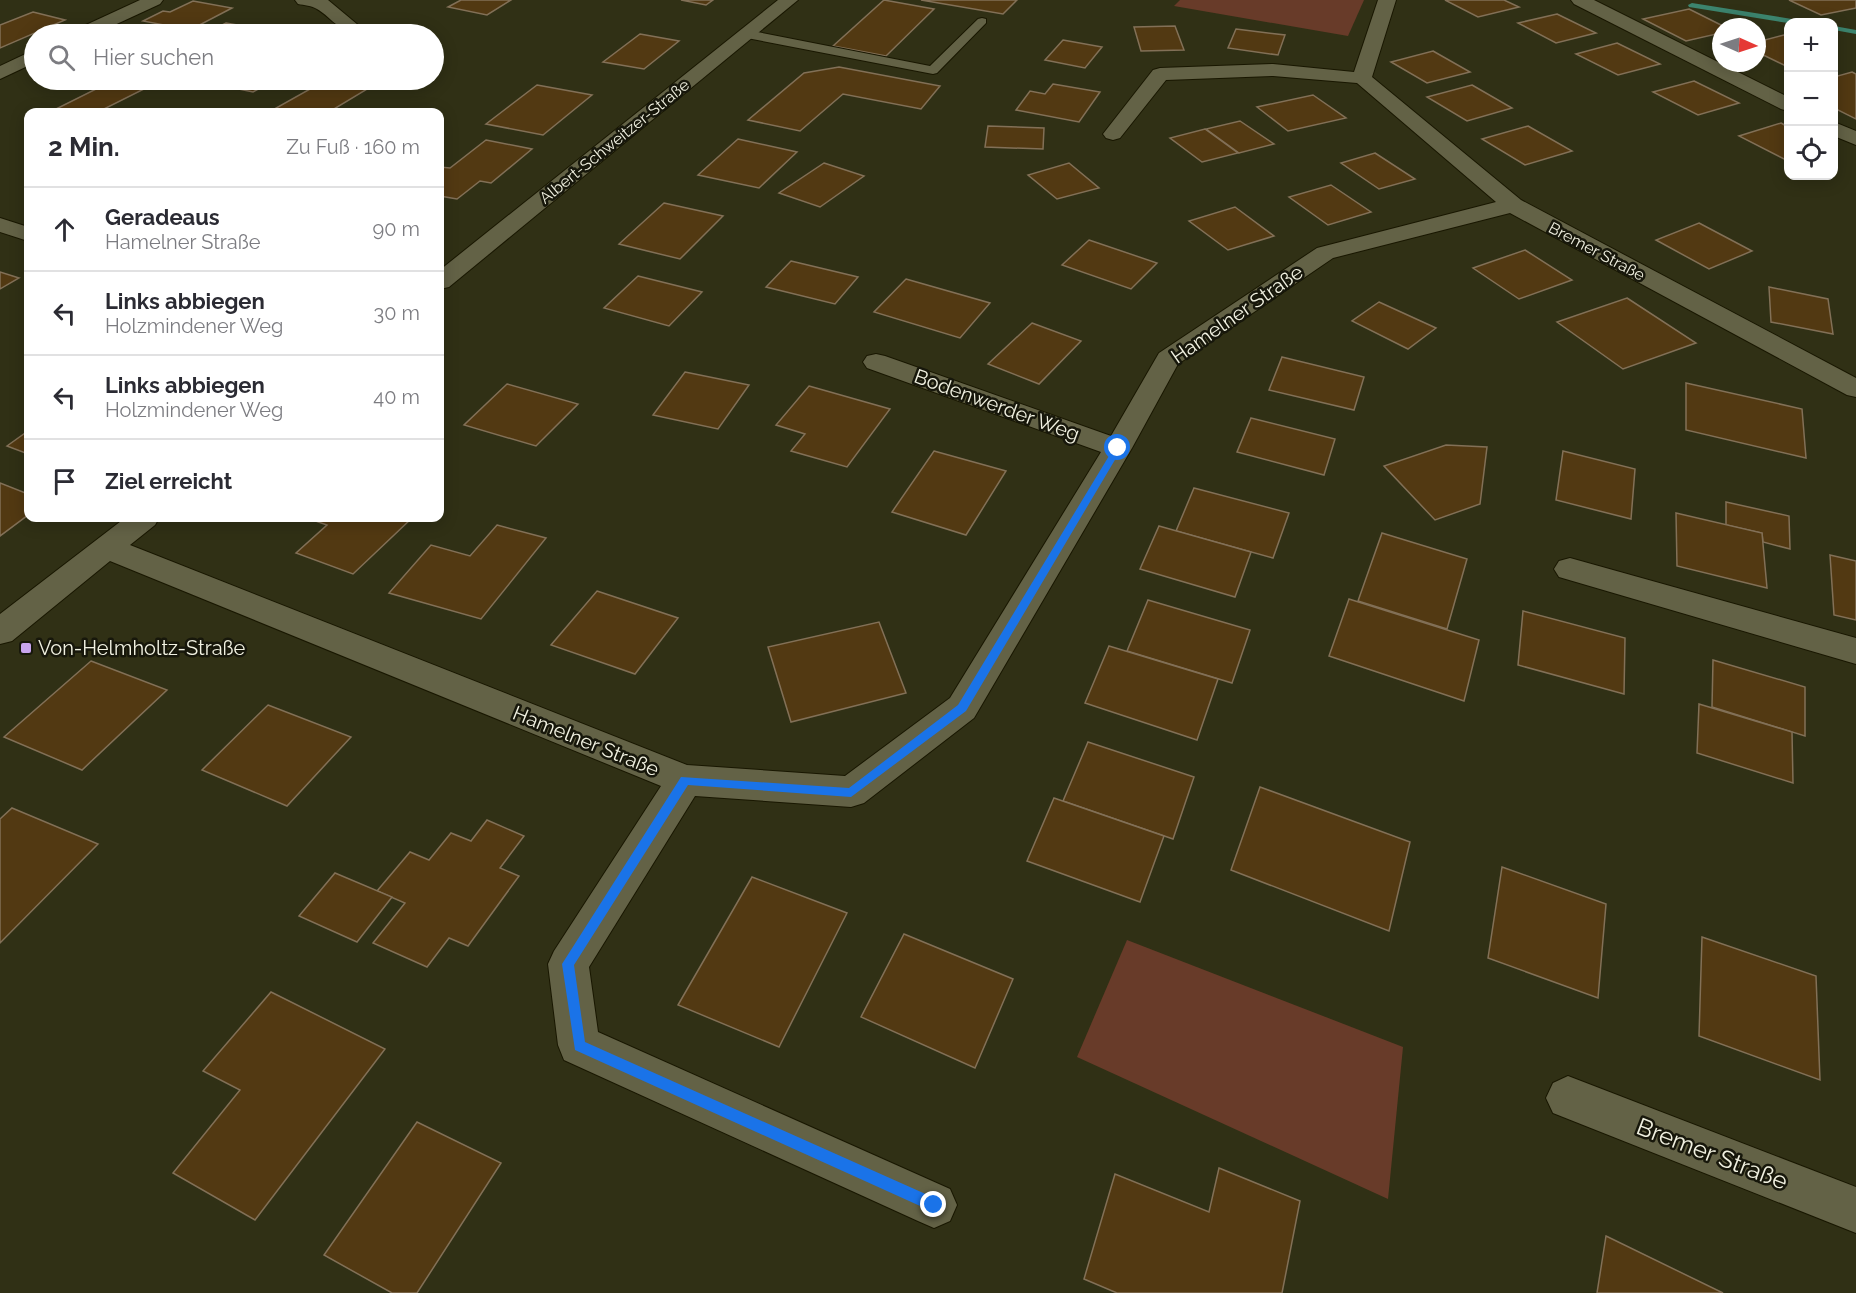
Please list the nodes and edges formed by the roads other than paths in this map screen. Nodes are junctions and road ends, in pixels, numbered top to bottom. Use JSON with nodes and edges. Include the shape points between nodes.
{"nodes":[{"id":1,"x":154,"y":0,"type":"edge"},
{"id":2,"x":304,"y":0,"type":"edge"},
{"id":3,"x":789,"y":0,"type":"edge"},
{"id":4,"x":1388,"y":0,"type":"edge"},
{"id":5,"x":1580,"y":0,"type":"edge"},
{"id":6,"x":982,"y":21,"type":"dead end"},
{"id":7,"x":102,"y":24,"type":"edge"},
{"id":8,"x":347,"y":24,"type":"edge"},
{"id":9,"x":747,"y":34,"type":"junction"},
{"id":10,"x":24,"y":61,"type":"edge"},
{"id":11,"x":0,"y":73,"type":"edge"},
{"id":12,"x":1362,"y":78,"type":"junction"},
{"id":13,"x":1784,"y":103,"type":"edge"},
{"id":14,"x":1838,"y":130,"type":"edge"},
{"id":15,"x":1113,"y":134,"type":"dead end"},
{"id":16,"x":1856,"y":139,"type":"edge"},
{"id":17,"x":1513,"y":205,"type":"junction"},
{"id":18,"x":0,"y":225,"type":"edge"},
{"id":19,"x":24,"y":233,"type":"edge"},
{"id":20,"x":444,"y":279,"type":"edge"},
{"id":21,"x":876,"y":362,"type":"dead end"},
{"id":22,"x":1856,"y":389,"type":"edge"},
{"id":23,"x":1118,"y":448,"type":"junction"},
{"id":24,"x":139,"y":522,"type":"edge"},
{"id":25,"x":106,"y":548,"type":"junction"},
{"id":26,"x":1570,"y":570,"type":"dead end"},
{"id":27,"x":0,"y":632,"type":"edge"},
{"id":28,"x":1856,"y":651,"type":"edge"},
{"id":29,"x":685,"y":780,"type":"junction"},
{"id":30,"x":1568,"y":1098,"type":"dead end"},
{"id":31,"x":934,"y":1205,"type":"dead end"},
{"id":32,"x":1856,"y":1210,"type":"edge"}],
"edges":[{"from":1,"to":7,"type":"street"},
{"from":2,"to":8,"type":"street","via":[[322,4]]},
{"from":3,"to":9,"type":"street","name":"Albert-Schweitzer-Straße"},
{"from":4,"to":12,"type":"street"},
{"from":5,"to":13,"type":"street"},
{"from":6,"to":9,"type":"lane","via":[[933,70]]},
{"from":9,"to":20,"type":"street","name":"Albert-Schweitzer-Straße"},
{"from":10,"to":11,"type":"street"},
{"from":12,"to":15,"type":"street","via":[[1273,69],[1160,74]]},
{"from":12,"to":17,"type":"street","name":"Bremer Straße"},
{"from":14,"to":16,"type":"street"},
{"from":17,"to":22,"type":"street","name":"Bremer Straße"},
{"from":17,"to":23,"type":"street","name":"Hamelner Straße","via":[[1325,253],[1168,359]]},
{"from":18,"to":19,"type":"street"},
{"from":21,"to":23,"type":"street","name":"Bodenwerder Weg"},
{"from":23,"to":29,"type":"street","name":"Hamelner Straße","via":[[962,708],[851,792]]},
{"from":24,"to":25,"type":"street"},
{"from":25,"to":27,"type":"street"},
{"from":25,"to":29,"type":"street","name":"Hamelner Straße"},
{"from":26,"to":28,"type":"street"},
{"from":29,"to":31,"type":"street","via":[[568,964],[579,1045]]},
{"from":30,"to":32,"type":"street","name":"Bremer Straße"}]}
